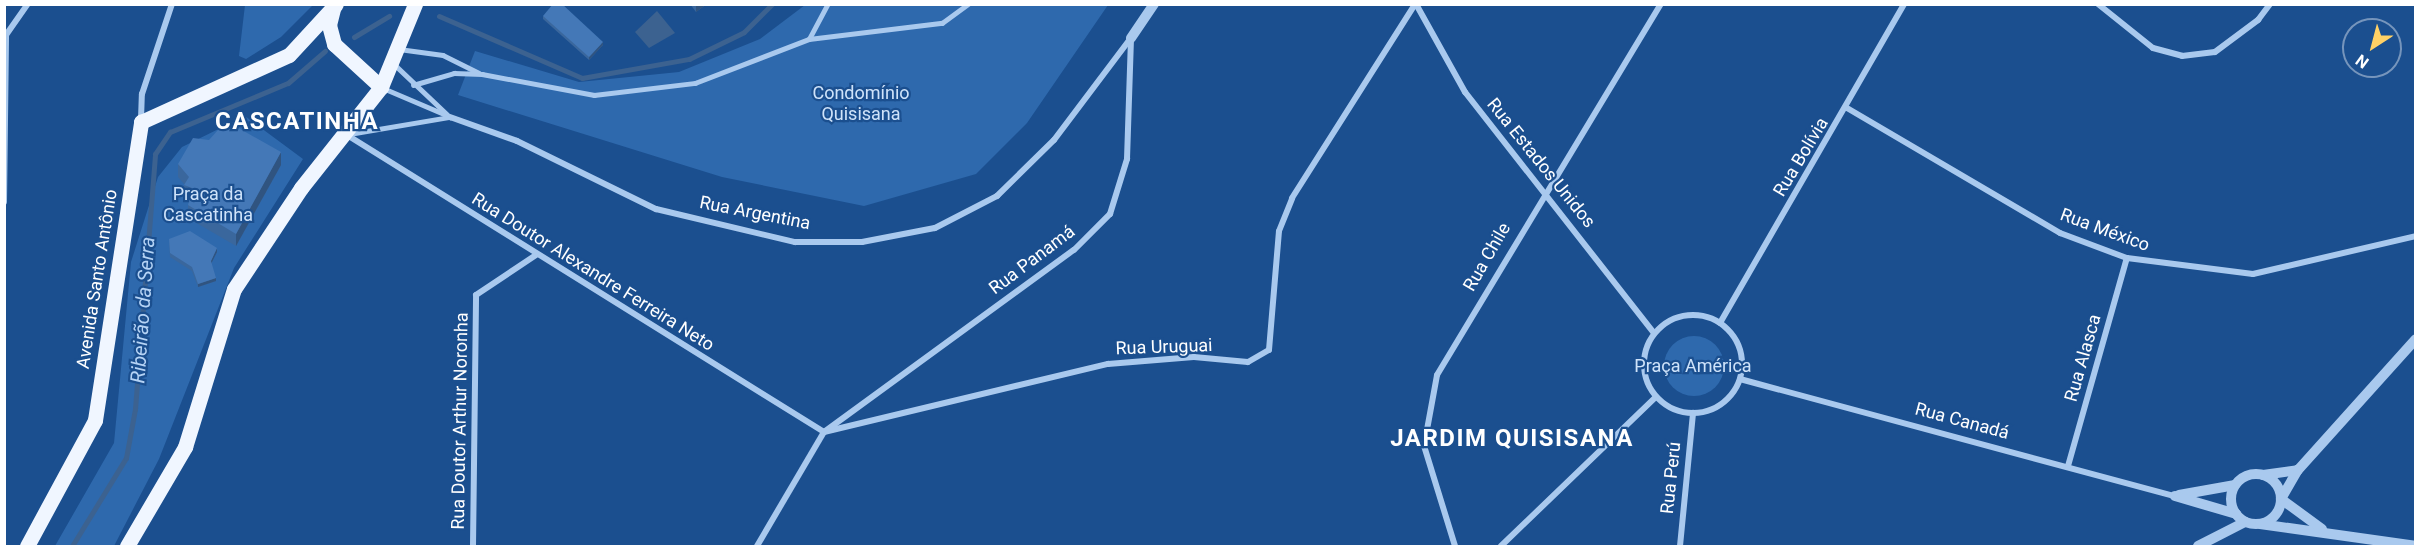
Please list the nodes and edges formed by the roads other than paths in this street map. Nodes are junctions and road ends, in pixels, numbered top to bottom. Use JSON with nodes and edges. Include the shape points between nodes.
{"nodes":[{"id":1,"x":28,"y":4,"type":"edge"},
{"id":2,"x":172,"y":4,"type":"edge"},
{"id":3,"x":336,"y":4,"type":"edge"},
{"id":4,"x":415,"y":4,"type":"edge"},
{"id":5,"x":828,"y":4,"type":"edge"},
{"id":6,"x":968,"y":4,"type":"edge"},
{"id":7,"x":1154,"y":4,"type":"edge"},
{"id":8,"x":1416,"y":4,"type":"edge"},
{"id":9,"x":1660,"y":4,"type":"edge"},
{"id":10,"x":1904,"y":4,"type":"edge"},
{"id":11,"x":2098,"y":4,"type":"edge"},
{"id":12,"x":2270,"y":4,"type":"edge"},
{"id":13,"x":5,"y":34,"type":"edge"},
{"id":14,"x":1131,"y":38,"type":"junction"},
{"id":15,"x":809,"y":39,"type":"junction"},
{"id":16,"x":398,"y":48,"type":"junction"},
{"id":17,"x":393,"y":64,"type":"junction"},
{"id":18,"x":482,"y":74,"type":"junction"},
{"id":19,"x":413,"y":85,"type":"junction"},
{"id":20,"x":381,"y":87,"type":"junction"},
{"id":21,"x":1847,"y":108,"type":"junction"},
{"id":22,"x":450,"y":117,"type":"junction"},
{"id":23,"x":141,"y":122,"type":"junction"},
{"id":24,"x":348,"y":135,"type":"junction"},
{"id":25,"x":7,"y":185,"type":"edge"},
{"id":26,"x":1546,"y":192,"type":"junction"},
{"id":27,"x":4,"y":202,"type":"edge"},
{"id":28,"x":2415,"y":236,"type":"edge"},
{"id":29,"x":536,"y":255,"type":"junction"},
{"id":30,"x":2127,"y":258,"type":"junction"},
{"id":31,"x":1720,"y":322,"type":"junction"},
{"id":32,"x":1654,"y":333,"type":"junction"},
{"id":33,"x":2415,"y":339,"type":"edge"},
{"id":34,"x":1740,"y":379,"type":"junction"},
{"id":35,"x":1656,"y":397,"type":"junction"},
{"id":36,"x":1693,"y":413,"type":"junction"},
{"id":37,"x":824,"y":432,"type":"junction"},
{"id":38,"x":2068,"y":466,"type":"junction"},
{"id":39,"x":2298,"y":470,"type":"junction"},
{"id":40,"x":2262,"y":475,"type":"junction"},
{"id":41,"x":2235,"y":485,"type":"junction"},
{"id":42,"x":2175,"y":496,"type":"junction"},
{"id":43,"x":2281,"y":499,"type":"junction"},
{"id":44,"x":2236,"y":514,"type":"junction"},
{"id":45,"x":2245,"y":522,"type":"junction"},
{"id":46,"x":2260,"y":524,"type":"junction"},
{"id":47,"x":2322,"y":529,"type":"junction"},
{"id":48,"x":27,"y":546,"type":"edge"},
{"id":49,"x":127,"y":546,"type":"edge"},
{"id":50,"x":473,"y":546,"type":"edge"},
{"id":51,"x":757,"y":546,"type":"edge"},
{"id":52,"x":1455,"y":546,"type":"edge"},
{"id":53,"x":1501,"y":546,"type":"edge"},
{"id":54,"x":1680,"y":546,"type":"edge"},
{"id":55,"x":2198,"y":546,"type":"edge"},
{"id":56,"x":2415,"y":546,"type":"edge"}],
"edges":[{"from":1,"to":13,"type":"street"},
{"from":2,"to":23,"type":"street","name":"Avenida Santo Antônio","via":[[142,94]]},
{"from":3,"to":20,"type":"main road","via":[[330,13],[334,44]]},
{"from":3,"to":23,"type":"main road","via":[[288,56]]},
{"from":4,"to":16,"type":"main road"},
{"from":5,"to":15,"type":"lane"},
{"from":6,"to":15,"type":"lane","via":[[942,23]]},
{"from":7,"to":14,"type":"street","name":"Rua Argentina"},
{"from":8,"to":26,"type":"street","name":"Rua Estados Unidos","via":[[1465,92]]},
{"from":8,"to":37,"type":"street","name":"Rua Uruguai","via":[[1292,198],[1279,231],[1269,350],[1248,362],[1194,357],[1108,364]]},
{"from":9,"to":26,"type":"street","name":"Rua Chile"},
{"from":10,"to":21,"type":"street","name":"Rua Bolívia"},
{"from":11,"to":12,"type":"street","via":[[2152,48],[2182,56],[2215,52],[2259,21]]},
{"from":13,"to":25,"type":"street"},
{"from":14,"to":22,"type":"street","name":"Rua Argentina","via":[[1054,140],[998,196],[935,228],[862,242],[795,242],[656,209],[517,141]]},
{"from":14,"to":37,"type":"street","name":"Rua Panamá","via":[[1127,159],[1110,214],[1074,250]]},
{"from":15,"to":18,"type":"lane","via":[[695,83],[594,95]]},
{"from":16,"to":17,"type":"main road"},
{"from":16,"to":18,"type":"lane","via":[[443,56]]},
{"from":17,"to":19,"type":"lane","name":"Rua Argentina"},
{"from":17,"to":20,"type":"main road"},
{"from":18,"to":19,"type":"lane","via":[[454,73]]},
{"from":19,"to":22,"type":"lane","name":"Rua Argentina"},
{"from":20,"to":22,"type":"lane","name":"Rua Argentina"},
{"from":20,"to":24,"type":"main road"},
{"from":21,"to":30,"type":"street","name":"Rua México","via":[[2060,233]]},
{"from":21,"to":31,"type":"street","name":"Rua Bolívia"},
{"from":22,"to":24,"type":"lane","name":"Rua Argentina"},
{"from":23,"to":48,"type":"main road","name":"Avenida Santo Antônio","via":[[95,420]]},
{"from":24,"to":29,"type":"street","name":"Rua Doutor Alexandre Ferreira Neto"},
{"from":24,"to":49,"type":"main road","via":[[301,188],[234,289],[185,447]]},
{"from":25,"to":27,"type":"street"},
{"from":26,"to":32,"type":"street","name":"Rua Estados Unidos"},
{"from":26,"to":52,"type":"street","name":"Rua Chile","via":[[1437,375],[1428,406],[1424,446]]},
{"from":28,"to":30,"type":"street","name":"Rua México","via":[[2253,274]]},
{"from":29,"to":37,"type":"street","name":"Rua Doutor Alexandre Ferreira Neto"},
{"from":29,"to":50,"type":"street","name":"Rua Doutor Arthur Noronha","via":[[476,295]]},
{"from":30,"to":38,"type":"street","name":"Rua Alasca"},
{"from":31,"to":32,"type":"street","via":[[1685,315]]},
{"from":31,"to":34,"type":"street","via":[[1740,347]]},
{"from":32,"to":35,"type":"street","via":[[1644,365]]},
{"from":33,"to":39,"type":"street"},
{"from":34,"to":36,"type":"street","via":[[1722,404]]},
{"from":34,"to":38,"type":"street","name":"Rua Canadá"},
{"from":35,"to":36,"type":"street"},
{"from":35,"to":53,"type":"street"},
{"from":36,"to":54,"type":"street","name":"Rua Perú"},
{"from":37,"to":51,"type":"street"},
{"from":38,"to":42,"type":"street","name":"Rua Canadá"},
{"from":39,"to":40,"type":"street"},
{"from":39,"to":43,"type":"street"},
{"from":40,"to":41,"type":"street","via":[[2247,475]]},
{"from":40,"to":43,"type":"street","via":[[2276,484]]},
{"from":41,"to":42,"type":"street"},
{"from":41,"to":44,"type":"street","via":[[2230,500]]},
{"from":42,"to":44,"type":"street"},
{"from":43,"to":46,"type":"street","via":[[2272,518]]},
{"from":43,"to":47,"type":"street"},
{"from":44,"to":45,"type":"street"},
{"from":45,"to":46,"type":"street"},
{"from":45,"to":55,"type":"street"},
{"from":46,"to":47,"type":"street"},
{"from":47,"to":56,"type":"street","via":[[2391,546]]}]}
